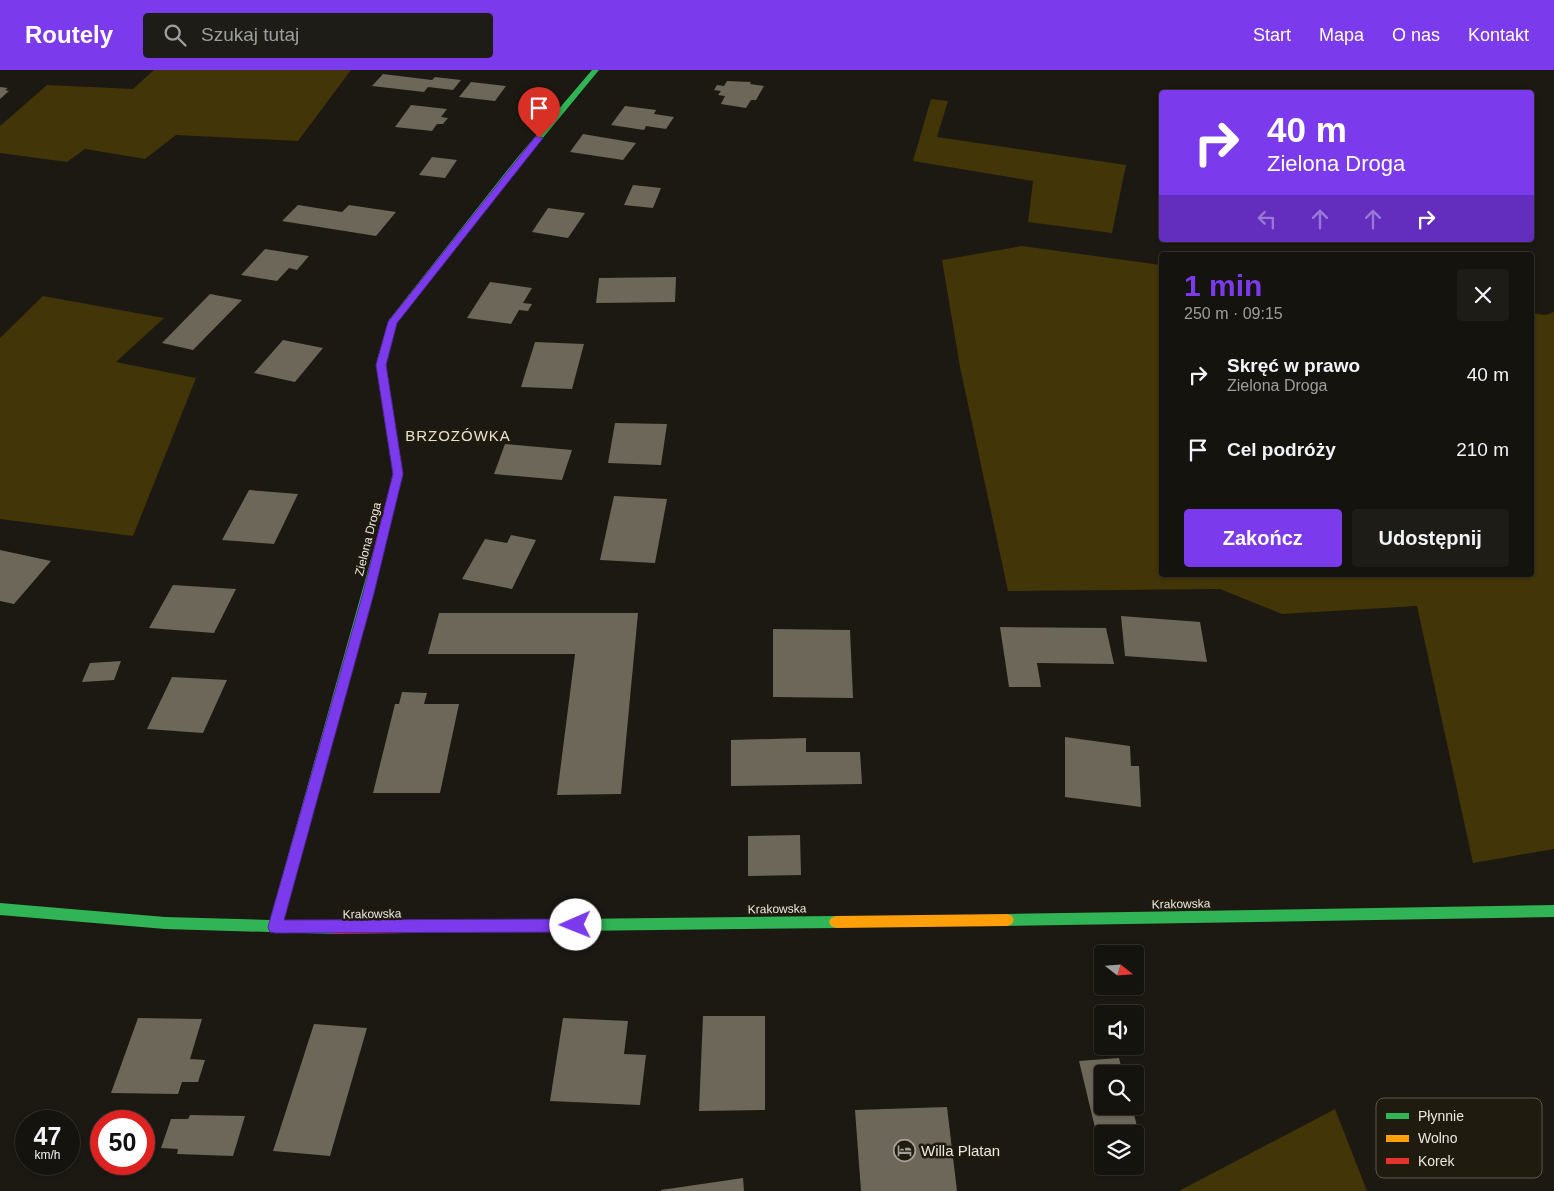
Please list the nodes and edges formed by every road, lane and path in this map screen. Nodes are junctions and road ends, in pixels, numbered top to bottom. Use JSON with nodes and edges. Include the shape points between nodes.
{"nodes":[{"id":1,"x":596,"y":70,"type":"edge"},
{"id":2,"x":0,"y":909,"type":"edge"},
{"id":3,"x":1554,"y":911,"type":"edge"},
{"id":4,"x":275,"y":927,"type":"junction"}],
"edges":[{"from":1,"to":4,"type":"street","name":"Zielona Droga","via":[[392,322],[381,365],[398,474]]},
{"from":2,"to":4,"type":"street","name":"Krakowska","via":[[146,922]]},
{"from":3,"to":4,"type":"street","name":"Krakowska"}]}
